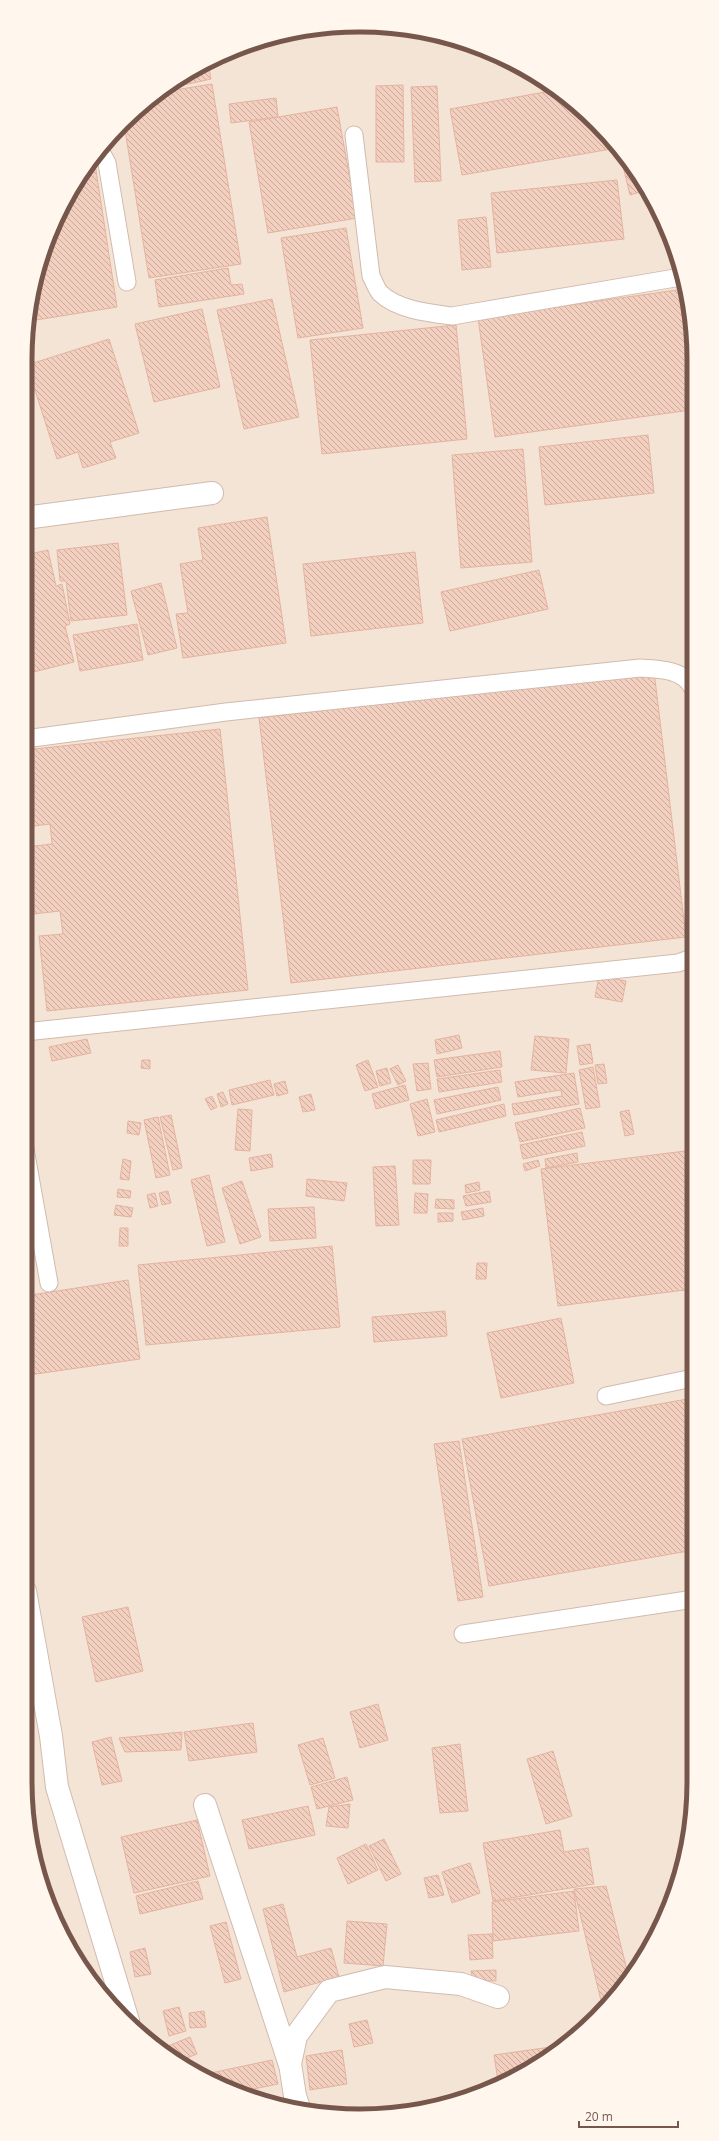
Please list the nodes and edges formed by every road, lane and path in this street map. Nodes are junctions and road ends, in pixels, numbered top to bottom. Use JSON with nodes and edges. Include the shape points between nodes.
{"nodes":[{"id":1,"x":354,"y":135,"type":"dead end"},
{"id":2,"x":103,"y":156,"type":"edge"},
{"id":3,"x":677,"y":278,"type":"edge"},
{"id":4,"x":127,"y":282,"type":"dead end"},
{"id":5,"x":212,"y":492,"type":"dead end"},
{"id":6,"x":32,"y":517,"type":"edge"},
{"id":7,"x":687,"y":681,"type":"edge"},
{"id":8,"x":32,"y":738,"type":"edge"},
{"id":9,"x":687,"y":960,"type":"edge"},
{"id":10,"x":32,"y":1031,"type":"edge"},
{"id":11,"x":32,"y":1188,"type":"edge"},
{"id":12,"x":49,"y":1283,"type":"dead end"},
{"id":13,"x":687,"y":1379,"type":"edge"},
{"id":14,"x":606,"y":1396,"type":"dead end"},
{"id":15,"x":687,"y":1600,"type":"edge"},
{"id":16,"x":32,"y":1630,"type":"edge"},
{"id":17,"x":463,"y":1634,"type":"dead end"},
{"id":18,"x":205,"y":1805,"type":"dead end"},
{"id":19,"x":498,"y":1996,"type":"dead end"},
{"id":20,"x":124,"y":2009,"type":"edge"},
{"id":21,"x":290,"y":2064,"type":"junction"},
{"id":22,"x":297,"y":2103,"type":"edge"}],
"edges":[{"from":1,"to":3,"type":"lane","via":[[371,276],[379,292],[394,303],[425,312],[452,316]]},
{"from":2,"to":4,"type":"lane","via":[[107,163]]},
{"from":5,"to":6,"type":"street"},
{"from":7,"to":8,"type":"lane","via":[[670,671],[640,668],[226,712]]},
{"from":9,"to":10,"type":"lane","via":[[678,963]]},
{"from":11,"to":12,"type":"lane"},
{"from":13,"to":14,"type":"lane"},
{"from":15,"to":17,"type":"lane"},
{"from":16,"to":20,"type":"street","via":[[51,1736],[57,1787]]},
{"from":18,"to":21,"type":"street"},
{"from":19,"to":21,"type":"street","via":[[461,1984],[385,1977],[329,1991],[296,2036]]},
{"from":21,"to":22,"type":"street"}]}
